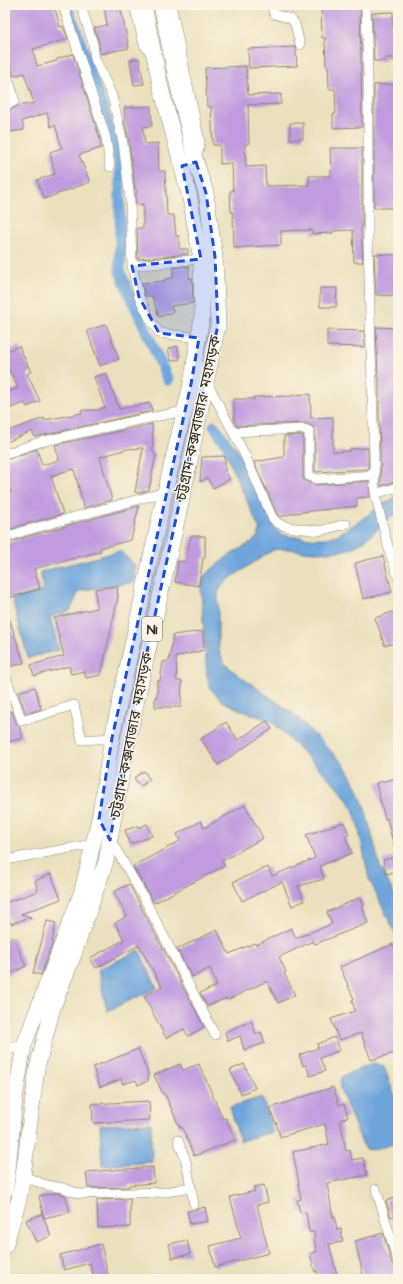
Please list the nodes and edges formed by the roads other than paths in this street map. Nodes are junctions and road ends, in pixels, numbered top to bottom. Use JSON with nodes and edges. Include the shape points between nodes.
{"nodes":[{"id":1,"x":63,"y":5,"type":"edge"},
{"id":2,"x":81,"y":5,"type":"edge"},
{"id":3,"x":134,"y":5,"type":"edge"},
{"id":4,"x":144,"y":5,"type":"edge"},
{"id":5,"x":161,"y":5,"type":"edge"},
{"id":6,"x":171,"y":5,"type":"edge"},
{"id":7,"x":272,"y":5,"type":"edge"},
{"id":8,"x":366,"y":5,"type":"edge"},
{"id":9,"x":300,"y":45,"type":"dead end"},
{"id":10,"x":156,"y":58,"type":"junction"},
{"id":11,"x":5,"y":68,"type":"edge"},
{"id":12,"x":5,"y":106,"type":"edge"},
{"id":13,"x":195,"y":157,"type":"junction"},
{"id":14,"x":182,"y":166,"type":"junction"},
{"id":15,"x":110,"y":167,"type":"dead end"},
{"id":16,"x":201,"y":259,"type":"junction"},
{"id":17,"x":132,"y":266,"type":"junction"},
{"id":18,"x":199,"y":338,"type":"junction"},
{"id":19,"x":207,"y":382,"type":"junction"},
{"id":20,"x":184,"y":412,"type":"junction"},
{"id":21,"x":233,"y":432,"type":"junction"},
{"id":22,"x":5,"y":454,"type":"edge"},
{"id":23,"x":375,"y":475,"type":"junction"},
{"id":24,"x":398,"y":487,"type":"edge"},
{"id":25,"x":166,"y":492,"type":"junction"},
{"id":26,"x":375,"y":494,"type":"junction"},
{"id":27,"x":346,"y":524,"type":"dead end"},
{"id":28,"x":5,"y":538,"type":"edge"},
{"id":29,"x":398,"y":577,"type":"edge"},
{"id":30,"x":5,"y":675,"type":"edge"},
{"id":31,"x":112,"y":738,"type":"junction"},
{"id":32,"x":99,"y":819,"type":"junction"},
{"id":33,"x":110,"y":840,"type":"junction"},
{"id":34,"x":93,"y":844,"type":"junction"},
{"id":35,"x":5,"y":860,"type":"edge"},
{"id":36,"x":215,"y":1035,"type":"dead end"},
{"id":37,"x":24,"y":1045,"type":"junction"},
{"id":38,"x":5,"y":1049,"type":"edge"},
{"id":39,"x":10,"y":1093,"type":"edge"},
{"id":40,"x":178,"y":1140,"type":"dead end"},
{"id":41,"x":23,"y":1176,"type":"junction"},
{"id":42,"x":190,"y":1187,"type":"junction"},
{"id":43,"x":376,"y":1189,"type":"dead end"},
{"id":44,"x":5,"y":1191,"type":"edge"},
{"id":45,"x":194,"y":1204,"type":"dead end"},
{"id":46,"x":5,"y":1246,"type":"edge"},
{"id":47,"x":398,"y":1262,"type":"edge"}],
"edges":[{"from":1,"to":15,"type":"street","via":[[106,138]]},
{"from":2,"to":17,"type":"street","via":[[95,59],[112,96],[123,142],[130,200]]},
{"from":3,"to":10,"type":"street","via":[[144,45]]},
{"from":4,"to":10,"type":"highway","name":"চট্টগ্রাম-কক্সবাজার মহাসড়ক","number":"N1"},
{"from":5,"to":13,"type":"highway","name":"চট্টগ্রাম-কক্সবাজার মহাসড়ক","number":"N1"},
{"from":6,"to":13,"type":"street","via":[[200,142]]},
{"from":7,"to":9,"type":"street","via":[[274,14],[289,17],[295,24]]},
{"from":8,"to":23,"type":"street","via":[[368,241]]},
{"from":10,"to":14,"type":"highway","name":"চট্টগ্রাম-কক্সবাজার মহাসড়ক","number":"N1","via":[[160,84]]},
{"from":11,"to":12,"type":"street","via":[[15,101]]},
{"from":13,"to":14,"type":"highway"},
{"from":13,"to":19,"type":"highway","name":"চট্টগ্রাম-কক্সবাজার মহাসড়ক","number":"N1","via":[[206,193],[215,257],[218,325]]},
{"from":14,"to":16,"type":"highway","name":"চট্টগ্রাম-কক্সবাজার মহাসড়ক","number":"N1"},
{"from":16,"to":17,"type":"street"},
{"from":16,"to":18,"type":"highway","name":"চট্টগ্রাম-কক্সবাজার মহাসড়ক","number":"N1","via":[[202,317]]},
{"from":17,"to":18,"type":"street","via":[[139,297],[159,333]]},
{"from":18,"to":20,"type":"highway","name":"চট্টগ্রাম-কক্সবাজার মহাসড়ক","number":"N1"},
{"from":19,"to":21,"type":"street"},
{"from":19,"to":33,"type":"highway","name":"চট্টগ্রাম-কক্সবাজার মহাসড়ক","number":"N1","via":[[127,744]]},
{"from":20,"to":22,"type":"street","via":[[40,442]]},
{"from":20,"to":25,"type":"highway","name":"চট্টগ্রাম-কক্সবাজার মহাসড়ক","number":"N1"},
{"from":21,"to":23,"type":"street","via":[[304,429],[310,431],[312,478]]},
{"from":21,"to":27,"type":"street","via":[[272,517],[278,523],[288,527],[319,531]]},
{"from":23,"to":26,"type":"street"},
{"from":24,"to":26,"type":"street"},
{"from":25,"to":28,"type":"street"},
{"from":25,"to":31,"type":"highway","name":"চট্টগ্রাম-কক্সবাজার মহাসড়ক","number":"N1"},
{"from":26,"to":29,"type":"street"},
{"from":30,"to":31,"type":"street","via":[[22,722],[74,705],[82,740]]},
{"from":31,"to":32,"type":"highway","name":"চট্টগ্রাম-কক্সবাজার মহাসড়ক","number":"N1"},
{"from":32,"to":33,"type":"street"},
{"from":32,"to":34,"type":"highway","name":"চট্টগ্রাম-কক্সবাজার মহাসড়ক","number":"N1"},
{"from":33,"to":36,"type":"street","via":[[143,896]]},
{"from":33,"to":41,"type":"highway","name":"চট্টগ্রাম-কক্সবাজার মহাসড়ক","number":"N1","via":[[104,869],[53,1007],[39,1062]]},
{"from":34,"to":35,"type":"street"},
{"from":34,"to":37,"type":"highway","name":"চট্টগ্রাম-কক্সবাজার মহাসড়ক","number":"N1","via":[[82,891]]},
{"from":37,"to":38,"type":"street"},
{"from":37,"to":39,"type":"highway","name":"চট্টগ্রাম-কক্সবাজার মহাসড়ক","number":"N1"},
{"from":39,"to":44,"type":"highway","name":"চট্টগ্রাম-কক্সবাজার মহাসড়ক","number":"N1"},
{"from":40,"to":42,"type":"street","via":[[186,1161]]},
{"from":41,"to":42,"type":"street","via":[[80,1194],[167,1192]]},
{"from":41,"to":46,"type":"highway","name":"চট্টগ্রাম-কক্সবাজার মহাসড়ক","number":"N1"},
{"from":42,"to":45,"type":"street"},
{"from":43,"to":47,"type":"street"}]}
